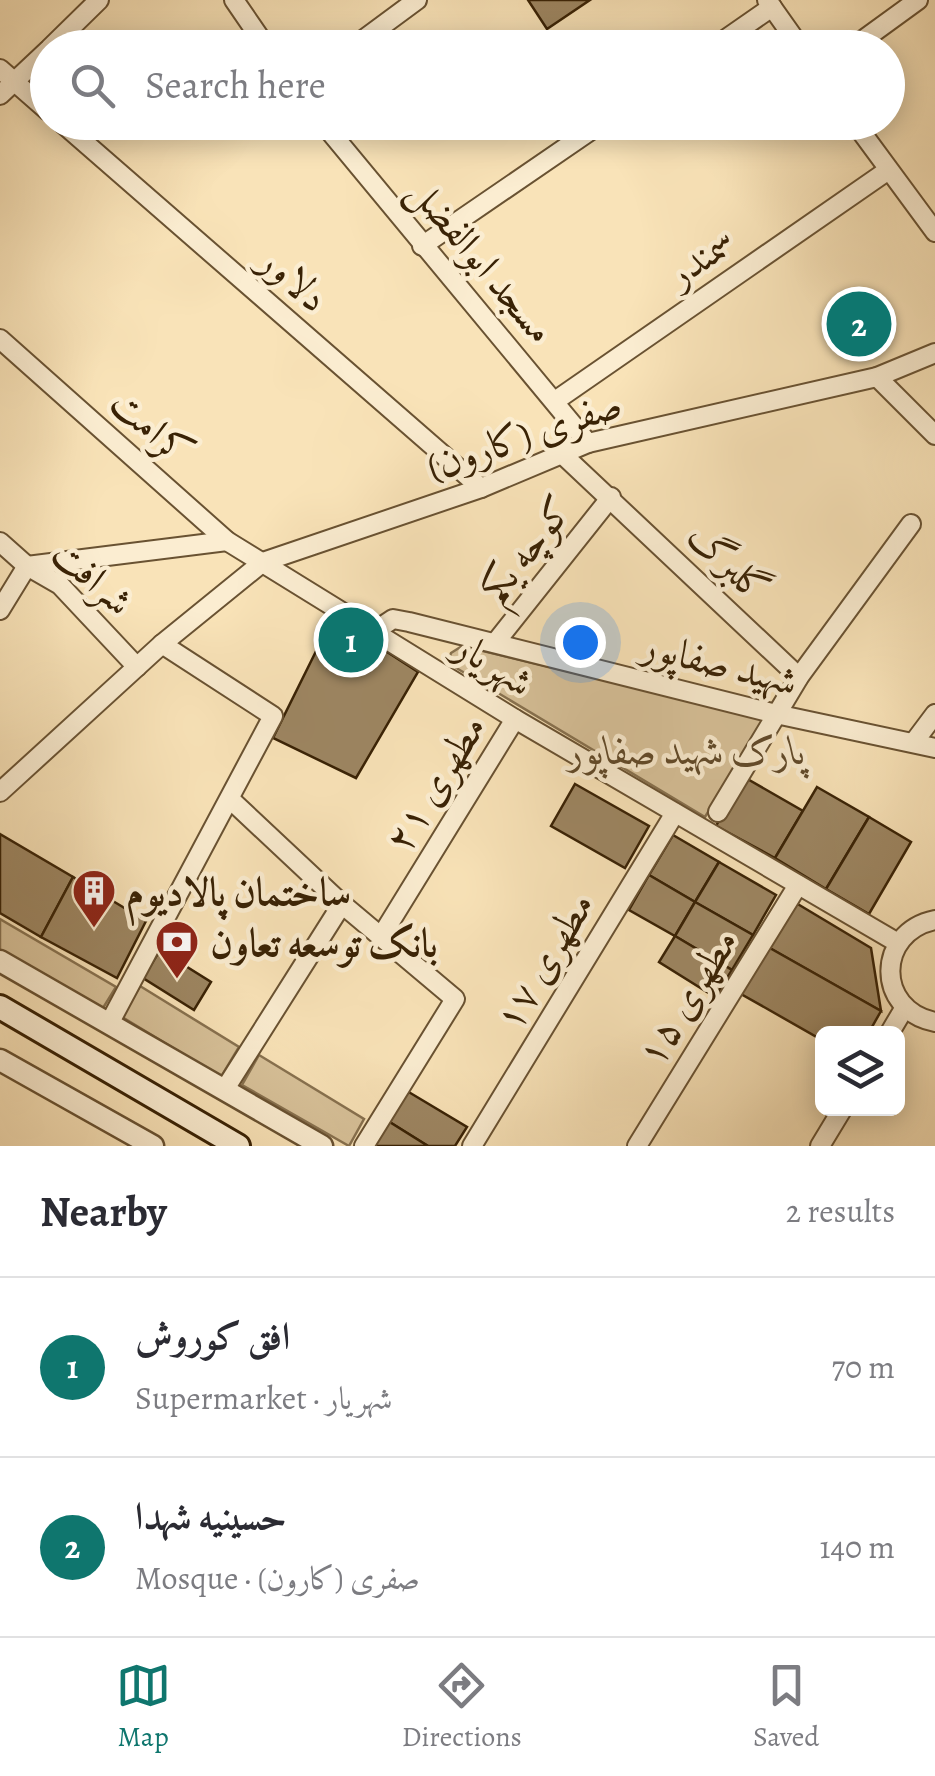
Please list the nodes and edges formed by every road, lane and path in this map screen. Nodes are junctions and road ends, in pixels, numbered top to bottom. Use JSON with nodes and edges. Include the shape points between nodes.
{"nodes":[{"id":1,"x":100,"y":0,"type":"edge"},
{"id":2,"x":234,"y":0,"type":"edge"},
{"id":3,"x":418,"y":0,"type":"edge"},
{"id":4,"x":918,"y":0,"type":"edge"},
{"id":5,"x":769,"y":4,"type":"edge"},
{"id":6,"x":69,"y":30,"type":"edge"},
{"id":7,"x":255,"y":30,"type":"edge"},
{"id":8,"x":377,"y":30,"type":"edge"},
{"id":9,"x":735,"y":30,"type":"edge"},
{"id":10,"x":788,"y":30,"type":"edge"},
{"id":11,"x":877,"y":30,"type":"edge"},
{"id":12,"x":30,"y":63,"type":"edge"},
{"id":13,"x":5,"y":82,"type":"edge"},
{"id":14,"x":30,"y":99,"type":"edge"},
{"id":15,"x":82,"y":140,"type":"edge"},
{"id":16,"x":337,"y":140,"type":"edge"},
{"id":17,"x":577,"y":140,"type":"edge"},
{"id":18,"x":866,"y":140,"type":"edge"},
{"id":19,"x":887,"y":171,"type":"junction"},
{"id":20,"x":928,"y":206,"type":"edge"},
{"id":21,"x":935,"y":232,"type":"edge"},
{"id":22,"x":422,"y":246,"type":"junction"},
{"id":23,"x":0,"y":339,"type":"edge"},
{"id":24,"x":935,"y":352,"type":"edge"},
{"id":25,"x":877,"y":377,"type":"junction"},
{"id":26,"x":555,"y":401,"type":"junction"},
{"id":27,"x":935,"y":435,"type":"edge"},
{"id":28,"x":588,"y":443,"type":"junction"},
{"id":29,"x":562,"y":454,"type":"junction"},
{"id":30,"x":480,"y":488,"type":"junction"},
{"id":31,"x":610,"y":498,"type":"junction"},
{"id":32,"x":912,"y":524,"type":"dead end"},
{"id":33,"x":228,"y":540,"type":"junction"},
{"id":34,"x":0,"y":542,"type":"edge"},
{"id":35,"x":263,"y":562,"type":"junction"},
{"id":36,"x":27,"y":566,"type":"junction"},
{"id":37,"x":0,"y":610,"type":"edge"},
{"id":38,"x":376,"y":630,"type":"junction"},
{"id":39,"x":496,"y":643,"type":"junction"},
{"id":40,"x":162,"y":644,"type":"junction"},
{"id":41,"x":137,"y":666,"type":"junction"},
{"id":42,"x":798,"y":677,"type":"junction"},
{"id":43,"x":776,"y":714,"type":"junction"},
{"id":44,"x":935,"y":714,"type":"edge"},
{"id":45,"x":515,"y":719,"type":"junction"},
{"id":46,"x":914,"y":742,"type":"junction"},
{"id":47,"x":935,"y":748,"type":"edge"},
{"id":48,"x":0,"y":792,"type":"edge"},
{"id":49,"x":230,"y":800,"type":"junction"},
{"id":50,"x":718,"y":812,"type":"dead end"},
{"id":51,"x":675,"y":813,"type":"junction"},
{"id":52,"x":798,"y":885,"type":"junction"},
{"id":53,"x":342,"y":904,"type":"junction"},
{"id":54,"x":935,"y":920,"type":"edge"},
{"id":55,"x":382,"y":935,"type":"junction"},
{"id":56,"x":898,"y":943,"type":"junction"},
{"id":57,"x":0,"y":961,"type":"edge"},
{"id":58,"x":905,"y":1007,"type":"junction"},
{"id":59,"x":0,"y":1008,"type":"edge"},
{"id":60,"x":110,"y":1022,"type":"junction"},
{"id":61,"x":935,"y":1022,"type":"edge"},
{"id":62,"x":894,"y":1026,"type":"edge"},
{"id":63,"x":0,"y":1060,"type":"edge"},
{"id":64,"x":224,"y":1089,"type":"junction"},
{"id":65,"x":838,"y":1116,"type":"edge"},
{"id":66,"x":153,"y":1146,"type":"edge"},
{"id":67,"x":238,"y":1146,"type":"edge"},
{"id":68,"x":322,"y":1146,"type":"edge"},
{"id":69,"x":364,"y":1146,"type":"edge"},
{"id":70,"x":472,"y":1146,"type":"edge"},
{"id":71,"x":636,"y":1146,"type":"edge"},
{"id":72,"x":820,"y":1146,"type":"edge"}],
"edges":[{"from":1,"to":6,"type":"street"},
{"from":2,"to":7,"type":"street"},
{"from":3,"to":8,"type":"street"},
{"from":4,"to":11,"type":"street"},
{"from":5,"to":9,"type":"street"},
{"from":5,"to":10,"type":"street"},
{"from":12,"to":13,"type":"street"},
{"from":13,"to":14,"type":"street"},
{"from":15,"to":30,"type":"street","name":"دلاور"},
{"from":16,"to":22,"type":"street","name":"مسجد ابوالفضل"},
{"from":17,"to":22,"type":"street"},
{"from":18,"to":19,"type":"street"},
{"from":19,"to":20,"type":"street"},
{"from":19,"to":26,"type":"street","name":"سمندر"},
{"from":20,"to":21,"type":"street"},
{"from":22,"to":26,"type":"street","name":"مسجد ابوالفضل"},
{"from":23,"to":33,"type":"street","name":"کرامت"},
{"from":24,"to":25,"type":"street","name":"صفری (کارون)"},
{"from":25,"to":27,"type":"street"},
{"from":25,"to":28,"type":"street","name":"صفری (کارون)"},
{"from":26,"to":28,"type":"street","name":"مسجد ابوالفضل"},
{"from":28,"to":29,"type":"street","name":"صفری (کارون)"},
{"from":29,"to":30,"type":"street","name":"صفری (کارون)"},
{"from":29,"to":31,"type":"street","name":"گلبرگ"},
{"from":30,"to":35,"type":"street","name":"صفری (کارون)"},
{"from":31,"to":39,"type":"street","name":"کوچه یکم"},
{"from":31,"to":42,"type":"street","name":"گلبرگ"},
{"from":32,"to":42,"type":"street"},
{"from":33,"to":35,"type":"street","name":"کرامت"},
{"from":33,"to":36,"type":"street"},
{"from":34,"to":36,"type":"street","name":"شرافت"},
{"from":35,"to":38,"type":"street","name":"شهریار"},
{"from":35,"to":40,"type":"street","name":"صفری (کارون)"},
{"from":36,"to":37,"type":"street"},
{"from":36,"to":41,"type":"street","name":"شرافت","via":[[60,585]]},
{"from":38,"to":39,"type":"street","name":"شهید صفاپور","via":[[393,619]]},
{"from":38,"to":45,"type":"street","name":"شهریار"},
{"from":39,"to":43,"type":"street","name":"شهید صفاپور"},
{"from":40,"to":41,"type":"street","name":"صفری (کارون)"},
{"from":40,"to":49,"type":"street","via":[[272,716]]},
{"from":41,"to":48,"type":"street","name":"صفری (کارون)"},
{"from":42,"to":43,"type":"street"},
{"from":43,"to":46,"type":"street","name":"شهید صفاپور"},
{"from":43,"to":50,"type":"street"},
{"from":44,"to":46,"type":"street"},
{"from":45,"to":51,"type":"street","name":"شهریار"},
{"from":45,"to":55,"type":"street","name":"مطهری ۲۱"},
{"from":46,"to":47,"type":"street","name":"شهید صفاپور"},
{"from":49,"to":53,"type":"street"},
{"from":49,"to":60,"type":"street"},
{"from":51,"to":52,"type":"street","name":"شهریار"},
{"from":51,"to":70,"type":"street","name":"مطهری ۱۷"},
{"from":52,"to":56,"type":"street","name":"شهریار"},
{"from":52,"to":71,"type":"street","name":"مطهری ۱۵"},
{"from":53,"to":55,"type":"street"},
{"from":53,"to":64,"type":"street"},
{"from":54,"to":56,"type":"street","via":[[912,928]]},
{"from":55,"to":69,"type":"street","via":[[455,999]]},
{"from":56,"to":58,"type":"street","via":[[890,976]]},
{"from":57,"to":60,"type":"street"},
{"from":58,"to":61,"type":"street"},
{"from":58,"to":62,"type":"street"},
{"from":59,"to":67,"type":"main road"},
{"from":60,"to":64,"type":"street"},
{"from":63,"to":66,"type":"street"},
{"from":64,"to":68,"type":"street"},
{"from":65,"to":72,"type":"street"}]}
